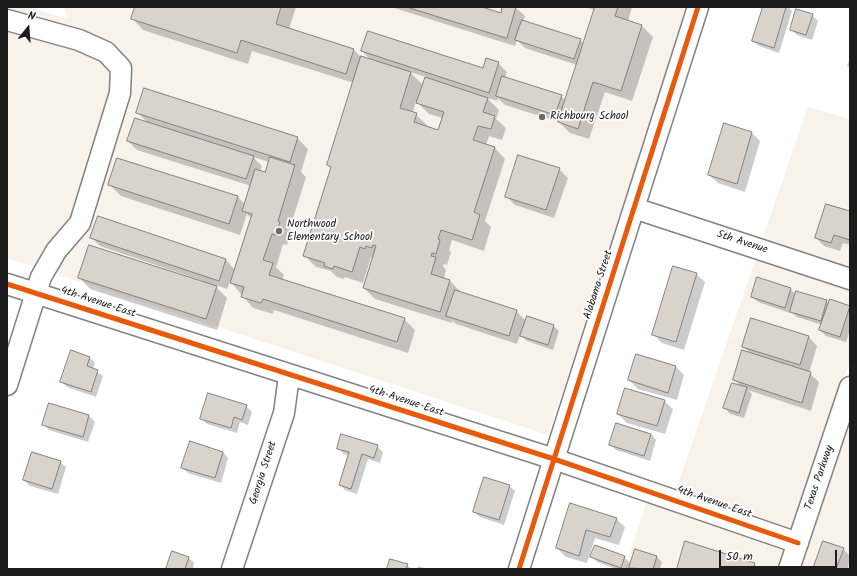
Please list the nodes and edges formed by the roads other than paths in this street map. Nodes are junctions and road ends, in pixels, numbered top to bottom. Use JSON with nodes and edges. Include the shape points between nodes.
{"nodes":[{"id":1,"x":698,"y":7,"type":"edge"},
{"id":2,"x":7,"y":20,"type":"edge"},
{"id":3,"x":634,"y":208,"type":"junction"},
{"id":4,"x":850,"y":278,"type":"edge"},
{"id":5,"x":7,"y":284,"type":"edge"},
{"id":6,"x":35,"y":294,"type":"junction"},
{"id":7,"x":289,"y":376,"type":"junction"},
{"id":8,"x":7,"y":385,"type":"edge"},
{"id":9,"x":850,"y":387,"type":"edge"},
{"id":10,"x":846,"y":416,"type":"edge"},
{"id":11,"x":554,"y":459,"type":"junction"},
{"id":12,"x":798,"y":543,"type":"junction"},
{"id":13,"x":232,"y":569,"type":"edge"},
{"id":14,"x":519,"y":569,"type":"edge"},
{"id":15,"x":789,"y":569,"type":"edge"}],
"edges":[{"from":1,"to":3,"type":"street","name":"Alabama Street"},
{"from":2,"to":6,"type":"street","via":[[79,40],[106,52],[121,68],[120,93],[80,223],[56,251],[41,277]]},
{"from":3,"to":4,"type":"street","name":"5th Avenue"},
{"from":3,"to":11,"type":"street","name":"Alabama Street"},
{"from":5,"to":6,"type":"street","name":"4th Avenue East"},
{"from":6,"to":7,"type":"street","name":"4th Avenue East"},
{"from":6,"to":8,"type":"street"},
{"from":7,"to":11,"type":"street","name":"4th Avenue East"},
{"from":7,"to":13,"type":"street","name":"Georgia Street","via":[[284,413]]},
{"from":9,"to":10,"type":"street","name":"Texas Parkway"},
{"from":10,"to":12,"type":"street","name":"Texas Parkway"},
{"from":11,"to":12,"type":"street","name":"4th Avenue East"},
{"from":11,"to":14,"type":"street","name":"Alabama Street"},
{"from":12,"to":15,"type":"street","name":"Texas Parkway"}]}
